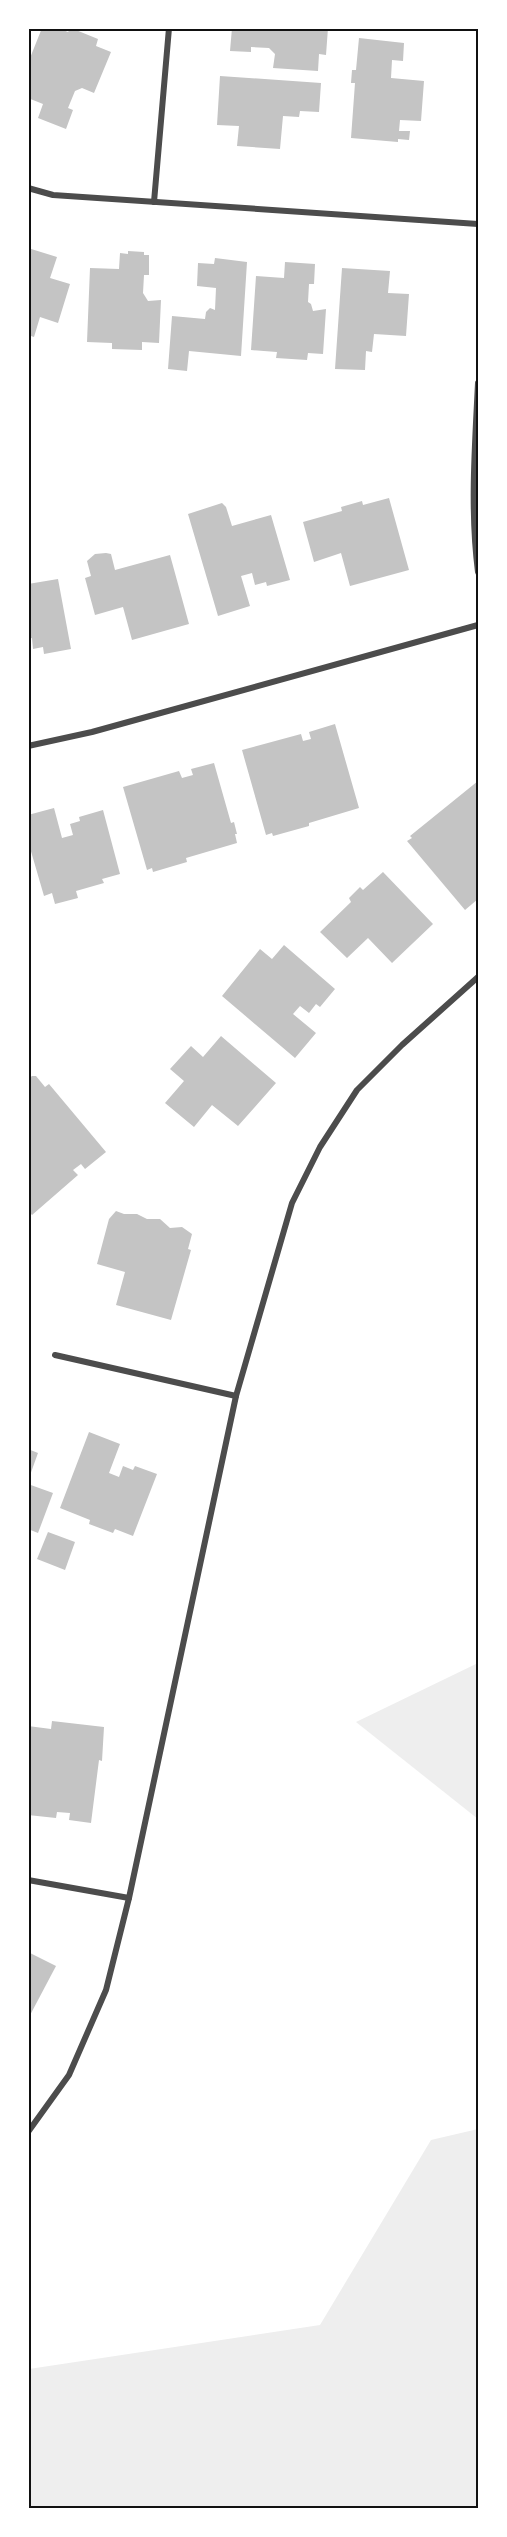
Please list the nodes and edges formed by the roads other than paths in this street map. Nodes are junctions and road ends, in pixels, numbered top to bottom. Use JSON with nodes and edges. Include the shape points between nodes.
{"nodes":[{"id":1,"x":169,"y":28,"type":"edge"},
{"id":2,"x":28,"y":188,"type":"edge"},
{"id":3,"x":154,"y":202,"type":"junction"},
{"id":4,"x":478,"y":224,"type":"edge"},
{"id":5,"x":478,"y":383,"type":"edge"},
{"id":6,"x":478,"y":572,"type":"edge"},
{"id":7,"x":478,"y":625,"type":"edge"},
{"id":8,"x":28,"y":746,"type":"edge"},
{"id":9,"x":478,"y":977,"type":"edge"},
{"id":10,"x":55,"y":1355,"type":"dead end"},
{"id":11,"x":236,"y":1395,"type":"junction"},
{"id":12,"x":28,"y":1880,"type":"edge"},
{"id":13,"x":129,"y":1898,"type":"junction"},
{"id":14,"x":28,"y":2132,"type":"edge"}],
"edges":[{"from":1,"to":3,"type":"street"},
{"from":2,"to":3,"type":"street","via":[[53,195]]},
{"from":3,"to":4,"type":"street"},
{"from":5,"to":6,"type":"street","via":[[473,471]]},
{"from":7,"to":8,"type":"street","via":[[92,732]]},
{"from":9,"to":11,"type":"street","via":[[357,1090],[321,1147],[292,1203]]},
{"from":10,"to":11,"type":"street"},
{"from":11,"to":13,"type":"street"},
{"from":12,"to":13,"type":"street"},
{"from":13,"to":14,"type":"street","via":[[106,1990],[69,2075]]}]}
